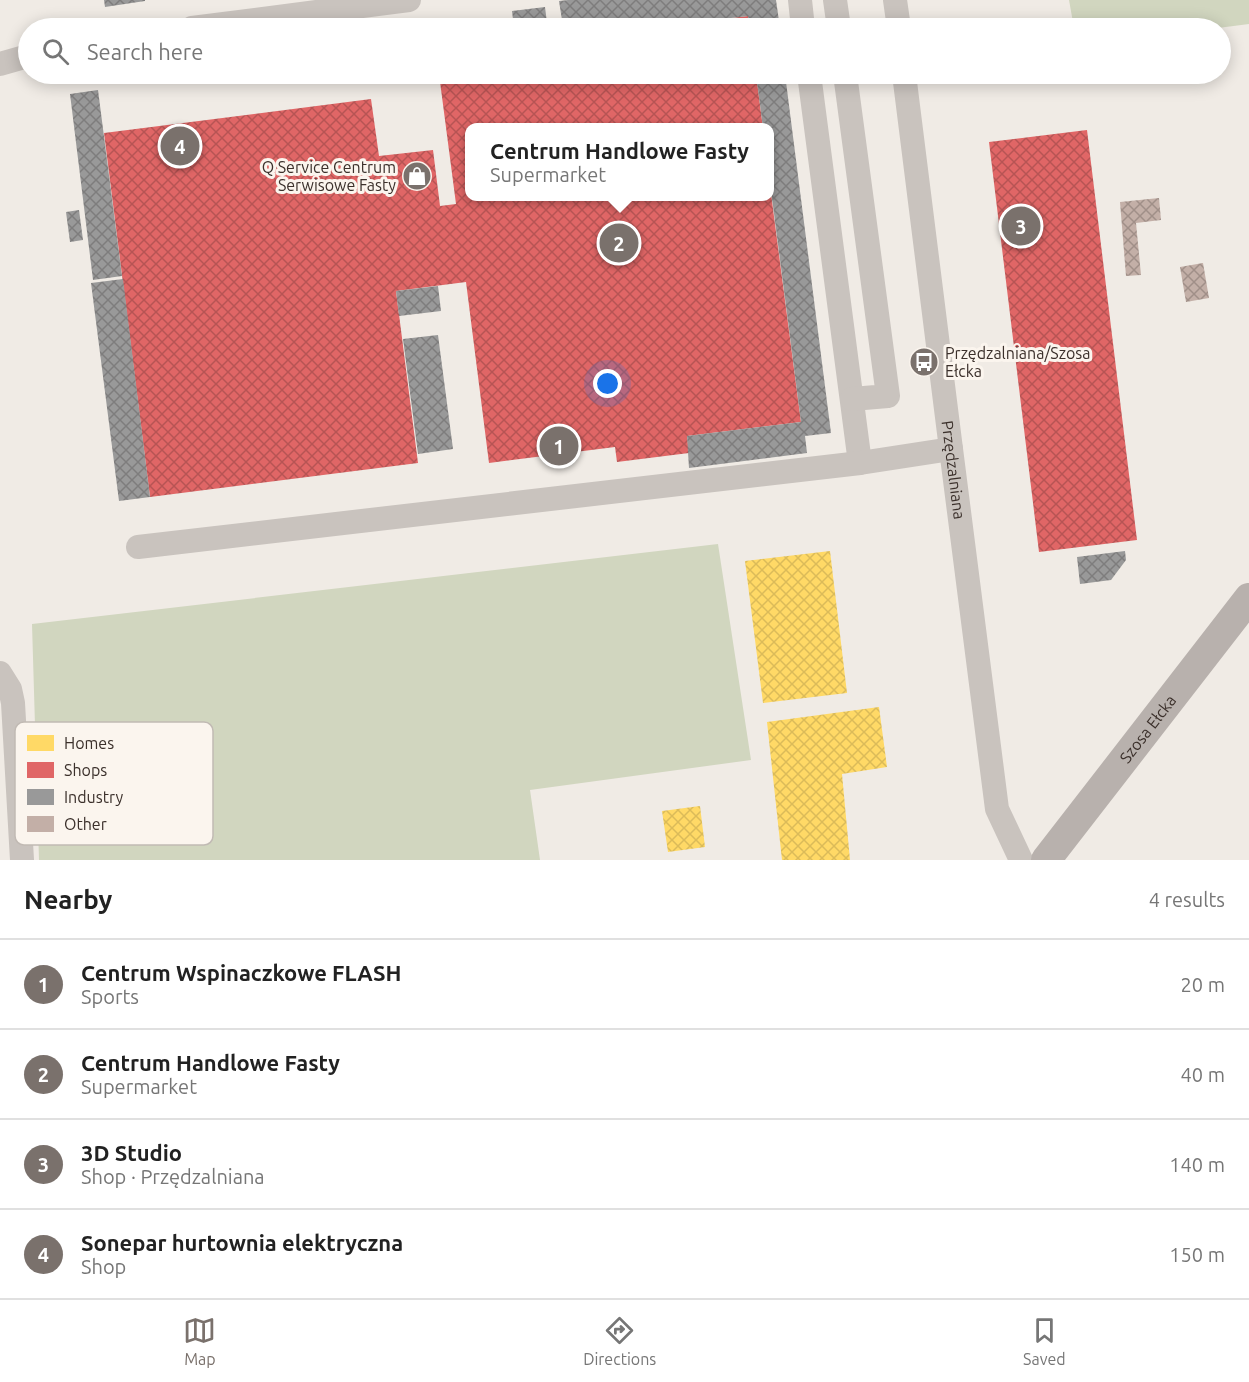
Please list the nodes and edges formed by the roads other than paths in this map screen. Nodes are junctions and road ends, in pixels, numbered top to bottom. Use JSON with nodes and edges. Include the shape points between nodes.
{"nodes":[{"id":1,"x":409,"y":0,"type":"edge"},
{"id":2,"x":800,"y":0,"type":"edge"},
{"id":3,"x":835,"y":0,"type":"edge"},
{"id":4,"x":895,"y":0,"type":"edge"},
{"id":5,"x":270,"y":18,"type":"edge"},
{"id":6,"x":802,"y":18,"type":"edge"},
{"id":7,"x":838,"y":18,"type":"edge"},
{"id":8,"x":898,"y":18,"type":"edge"},
{"id":9,"x":18,"y":60,"type":"edge"},
{"id":10,"x":0,"y":64,"type":"edge"},
{"id":11,"x":810,"y":84,"type":"edge"},
{"id":12,"x":846,"y":84,"type":"edge"},
{"id":13,"x":905,"y":84,"type":"edge"},
{"id":14,"x":852,"y":399,"type":"junction"},
{"id":15,"x":951,"y":449,"type":"junction"},
{"id":16,"x":860,"y":463,"type":"junction"},
{"id":17,"x":138,"y":547,"type":"dead end"},
{"id":18,"x":1249,"y":598,"type":"edge"},
{"id":19,"x":0,"y":673,"type":"edge"},
{"id":20,"x":15,"y":738,"type":"edge"},
{"id":21,"x":21,"y":845,"type":"edge"},
{"id":22,"x":22,"y":860,"type":"edge"},
{"id":23,"x":1021,"y":860,"type":"edge"},
{"id":24,"x":1046,"y":860,"type":"edge"}],
"edges":[{"from":1,"to":5,"type":"street"},
{"from":2,"to":6,"type":"street"},
{"from":3,"to":7,"type":"street"},
{"from":4,"to":8,"type":"street"},
{"from":9,"to":10,"type":"street"},
{"from":11,"to":14,"type":"street"},
{"from":12,"to":14,"type":"street","via":[[888,396]]},
{"from":13,"to":15,"type":"street","name":"Przędzalniana"},
{"from":14,"to":16,"type":"street"},
{"from":15,"to":16,"type":"street"},
{"from":15,"to":23,"type":"street","name":"Przędzalniana","via":[[998,809]]},
{"from":16,"to":17,"type":"street"},
{"from":18,"to":24,"type":"main road","name":"Szosa Ełcka"},
{"from":19,"to":20,"type":"street","via":[[10,689]]},
{"from":21,"to":22,"type":"street"}]}
